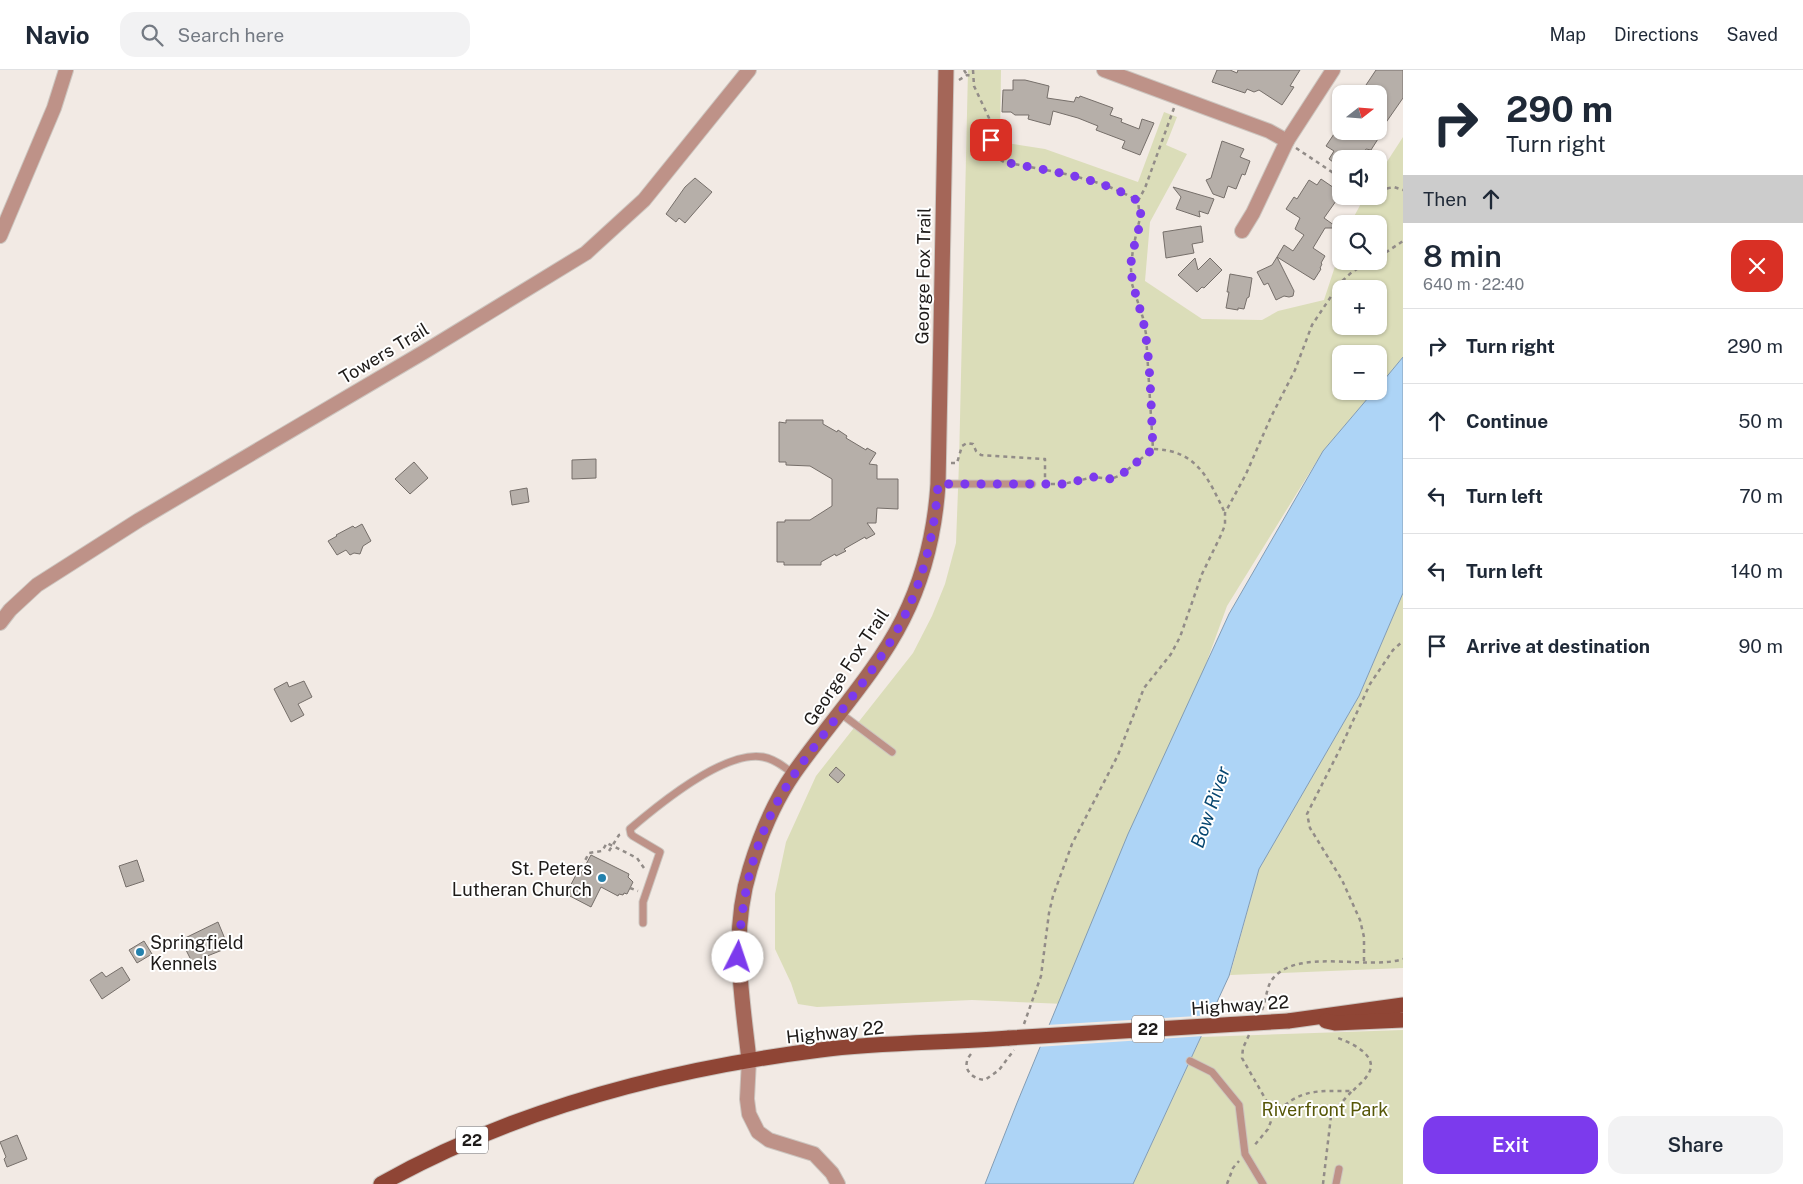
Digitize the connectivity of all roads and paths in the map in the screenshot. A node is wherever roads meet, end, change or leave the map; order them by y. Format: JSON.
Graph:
{"nodes":[{"id":1,"x":66,"y":70,"type":"edge"},
{"id":2,"x":749,"y":70,"type":"edge"},
{"id":3,"x":946,"y":70,"type":"edge"},
{"id":4,"x":964,"y":70,"type":"edge"},
{"id":5,"x":973,"y":70,"type":"edge"},
{"id":6,"x":1104,"y":70,"type":"edge"},
{"id":7,"x":1333,"y":70,"type":"edge"},
{"id":8,"x":973,"y":76,"type":"junction"},
{"id":9,"x":1174,"y":107,"type":"dead end"},
{"id":10,"x":1287,"y":142,"type":"junction"},
{"id":11,"x":1332,"y":172,"type":"edge"},
{"id":12,"x":1387,"y":188,"type":"edge"},
{"id":13,"x":1403,"y":190,"type":"edge"},
{"id":14,"x":1138,"y":201,"type":"junction"},
{"id":15,"x":1242,"y":231,"type":"dead end"},
{"id":16,"x":0,"y":236,"type":"edge"},
{"id":17,"x":1403,"y":241,"type":"edge"},
{"id":18,"x":1387,"y":252,"type":"edge"},
{"id":19,"x":1355,"y":270,"type":"edge"},
{"id":20,"x":1153,"y":449,"type":"junction"},
{"id":21,"x":938,"y":464,"type":"junction"},
{"id":22,"x":938,"y":484,"type":"junction"},
{"id":23,"x":1032,"y":484,"type":"joint"},
{"id":24,"x":1044,"y":484,"type":"junction"},
{"id":25,"x":1225,"y":513,"type":"junction"},
{"id":26,"x":0,"y":622,"type":"edge"},
{"id":27,"x":1403,"y":641,"type":"edge"},
{"id":28,"x":840,"y":713,"type":"junction"},
{"id":29,"x":892,"y":752,"type":"dead end"},
{"id":30,"x":794,"y":774,"type":"junction"},
{"id":31,"x":630,"y":834,"type":"junction"},
{"id":32,"x":612,"y":845,"type":"junction"},
{"id":33,"x":609,"y":850,"type":"dead end"},
{"id":34,"x":645,"y":870,"type":"dead end"},
{"id":35,"x":578,"y":874,"type":"dead end"},
{"id":36,"x":630,"y":888,"type":"dead end"},
{"id":37,"x":641,"y":890,"type":"dead end"},
{"id":38,"x":643,"y":924,"type":"dead end"},
{"id":39,"x":1403,"y":959,"type":"edge"},
{"id":40,"x":1364,"y":962,"type":"junction"},
{"id":41,"x":1403,"y":1005,"type":"edge"},
{"id":42,"x":1031,"y":1008,"type":"dead end"},
{"id":43,"x":1260,"y":1012,"type":"dead end"},
{"id":44,"x":1315,"y":1018,"type":"junction"},
{"id":45,"x":1403,"y":1020,"type":"edge"},
{"id":46,"x":1252,"y":1030,"type":"dead end"},
{"id":47,"x":1331,"y":1036,"type":"dead end"},
{"id":48,"x":976,"y":1052,"type":"dead end"},
{"id":49,"x":749,"y":1060,"type":"junction"},
{"id":50,"x":1190,"y":1061,"type":"dead end"},
{"id":51,"x":999,"y":1070,"type":"dead end"},
{"id":52,"x":1352,"y":1090,"type":"junction"},
{"id":53,"x":1273,"y":1116,"type":"junction"},
{"id":54,"x":1245,"y":1154,"type":"junction"},
{"id":55,"x":1339,"y":1169,"type":"dead end"},
{"id":56,"x":381,"y":1184,"type":"edge"},
{"id":57,"x":838,"y":1184,"type":"edge"},
{"id":58,"x":1227,"y":1184,"type":"edge"},
{"id":59,"x":1263,"y":1184,"type":"edge"},
{"id":60,"x":1323,"y":1184,"type":"edge"},
{"id":61,"x":1336,"y":1184,"type":"edge"}],
"edges":[{"from":1,"to":16,"type":"street"},
{"from":2,"to":26,"type":"street","name":"Towers Trail"},
{"from":3,"to":21,"type":"street","name":"George Fox Trail"},
{"from":4,"to":8,"type":"path"},
{"from":5,"to":8,"type":"path"},
{"from":6,"to":10,"type":"street"},
{"from":7,"to":10,"type":"street"},
{"from":8,"to":14,"type":"path"},
{"from":9,"to":14,"type":"path"},
{"from":10,"to":11,"type":"path"},
{"from":10,"to":15,"type":"street"},
{"from":12,"to":13,"type":"path"},
{"from":14,"to":20,"type":"path"},
{"from":17,"to":18,"type":"path"},
{"from":19,"to":25,"type":"path"},
{"from":20,"to":24,"type":"path"},
{"from":20,"to":25,"type":"path"},
{"from":21,"to":22,"type":"street","name":"George Fox Trail"},
{"from":21,"to":24,"type":"path"},
{"from":22,"to":23,"type":"lane"},
{"from":22,"to":28,"type":"street","name":"George Fox Trail"},
{"from":23,"to":24,"type":"path"},
{"from":25,"to":42,"type":"path"},
{"from":27,"to":40,"type":"path"},
{"from":28,"to":29,"type":"lane"},
{"from":28,"to":30,"type":"street","name":"George Fox Trail"},
{"from":30,"to":31,"type":"lane"},
{"from":30,"to":49,"type":"street","name":"George Fox Trail"},
{"from":31,"to":32,"type":"path"},
{"from":31,"to":38,"type":"lane"},
{"from":32,"to":33,"type":"path"},
{"from":32,"to":34,"type":"path"},
{"from":32,"to":35,"type":"path"},
{"from":36,"to":37,"type":"path"},
{"from":39,"to":40,"type":"path"},
{"from":40,"to":43,"type":"path"},
{"from":41,"to":44,"type":"main road","name":"Highway 22","number":"22"},
{"from":44,"to":45,"type":"main road","name":"Highway 22","number":"22"},
{"from":44,"to":49,"type":"main road","name":"Highway 22","number":"22","bridge":true},
{"from":46,"to":53,"type":"path"},
{"from":47,"to":52,"type":"path"},
{"from":48,"to":51,"type":"path"},
{"from":49,"to":56,"type":"main road","name":"Highway 22","number":"22"},
{"from":49,"to":57,"type":"street"},
{"from":50,"to":54,"type":"lane"},
{"from":52,"to":53,"type":"path"},
{"from":52,"to":60,"type":"path"},
{"from":53,"to":54,"type":"path"},
{"from":54,"to":58,"type":"path"},
{"from":54,"to":59,"type":"lane"},
{"from":55,"to":61,"type":"lane"}]}
